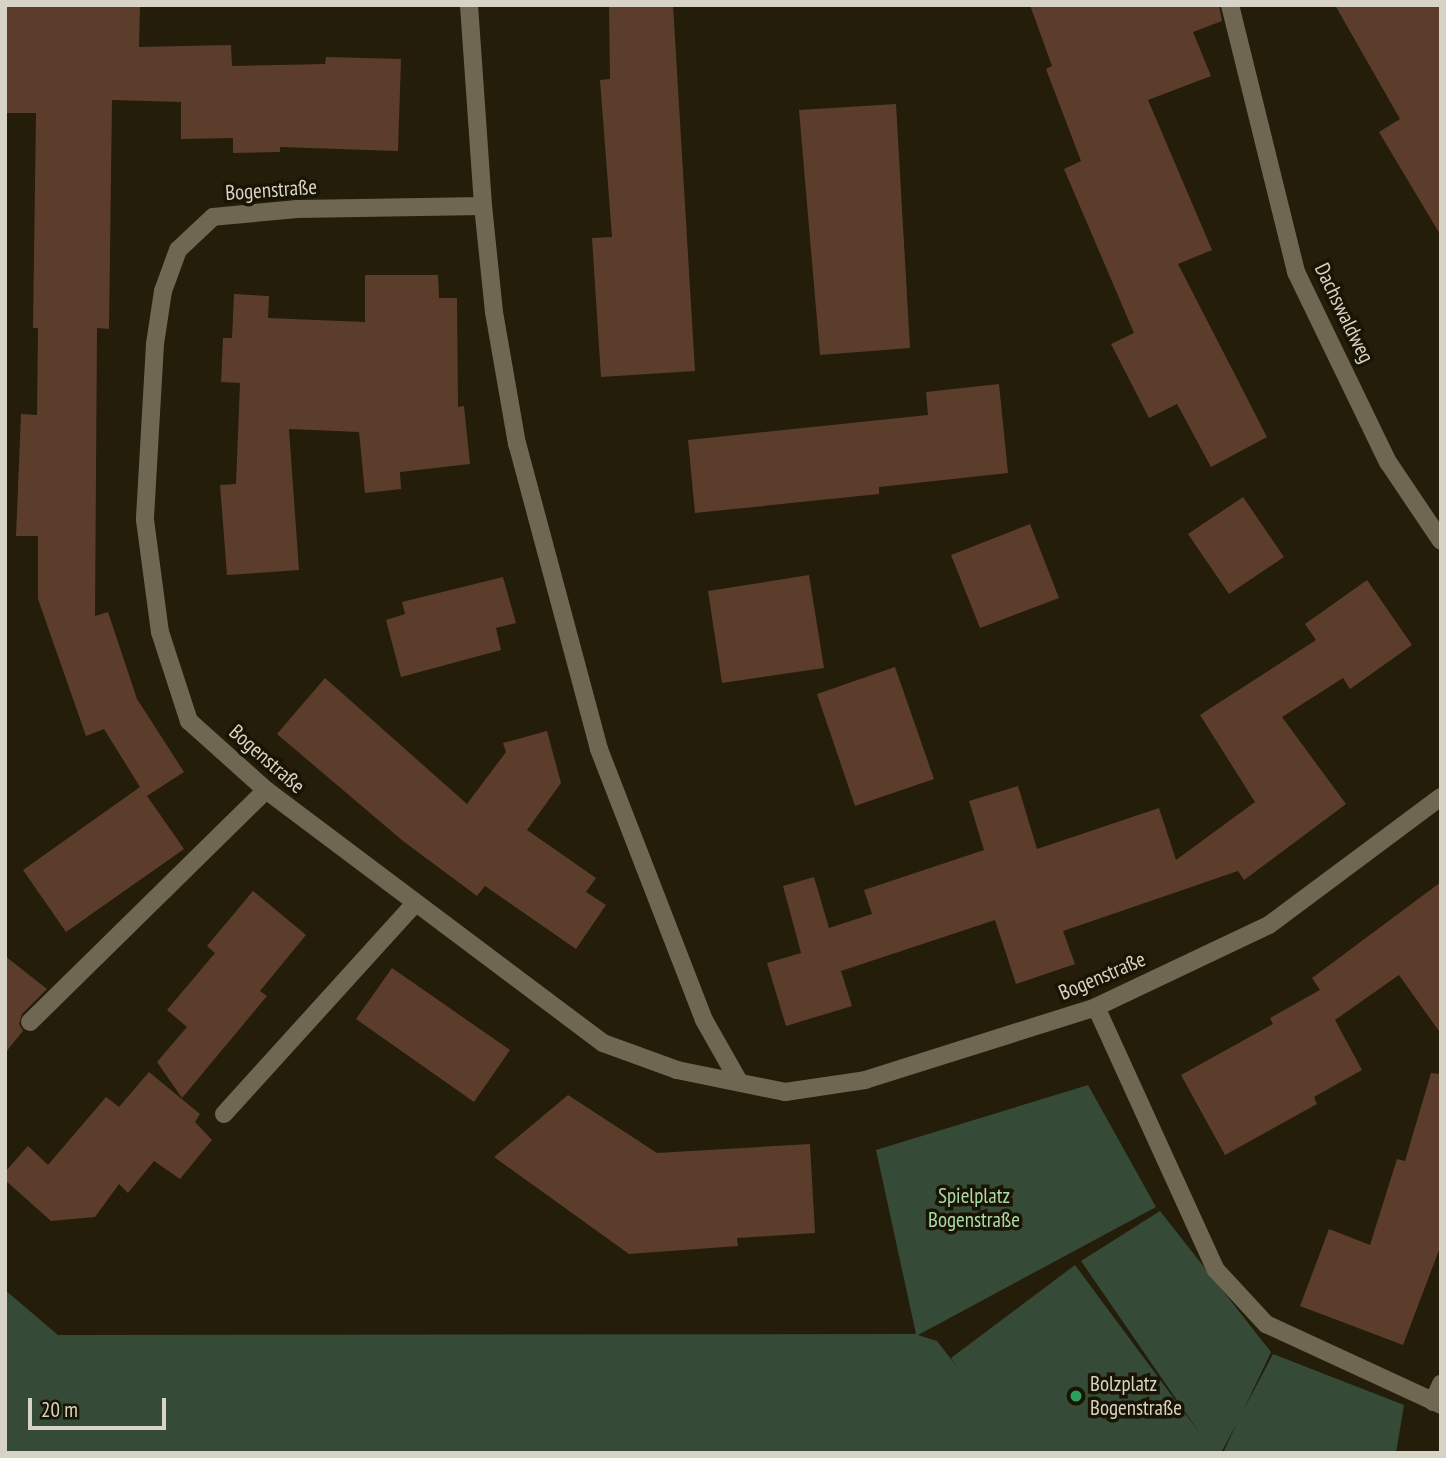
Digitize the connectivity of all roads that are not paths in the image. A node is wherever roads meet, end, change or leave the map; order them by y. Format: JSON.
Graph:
{"nodes":[{"id":1,"x":469,"y":5,"type":"edge"},
{"id":2,"x":1230,"y":5,"type":"edge"},
{"id":3,"x":483,"y":206,"type":"junction"},
{"id":4,"x":1441,"y":541,"type":"edge"},
{"id":5,"x":266,"y":790,"type":"junction"},
{"id":6,"x":1441,"y":797,"type":"edge"},
{"id":7,"x":415,"y":903,"type":"junction"},
{"id":8,"x":1096,"y":1007,"type":"junction"},
{"id":9,"x":30,"y":1023,"type":"dead end"},
{"id":10,"x":738,"y":1080,"type":"junction"},
{"id":11,"x":224,"y":1114,"type":"dead end"},
{"id":12,"x":1441,"y":1384,"type":"edge"},
{"id":13,"x":1437,"y":1404,"type":"edge"}],
"edges":[{"from":1,"to":3,"type":"street"},
{"from":2,"to":4,"type":"street","name":"Dachswaldweg"},
{"from":3,"to":5,"type":"street","name":"Bogenstraße"},
{"from":3,"to":10,"type":"street"},
{"from":5,"to":7,"type":"street","name":"Bogenstraße"},
{"from":5,"to":9,"type":"street"},
{"from":6,"to":8,"type":"street","name":"Bogenstraße"},
{"from":7,"to":10,"type":"street","name":"Bogenstraße"},
{"from":7,"to":11,"type":"street"},
{"from":8,"to":10,"type":"street","name":"Bogenstraße"},
{"from":8,"to":13,"type":"street"},
{"from":12,"to":13,"type":"street"}]}
